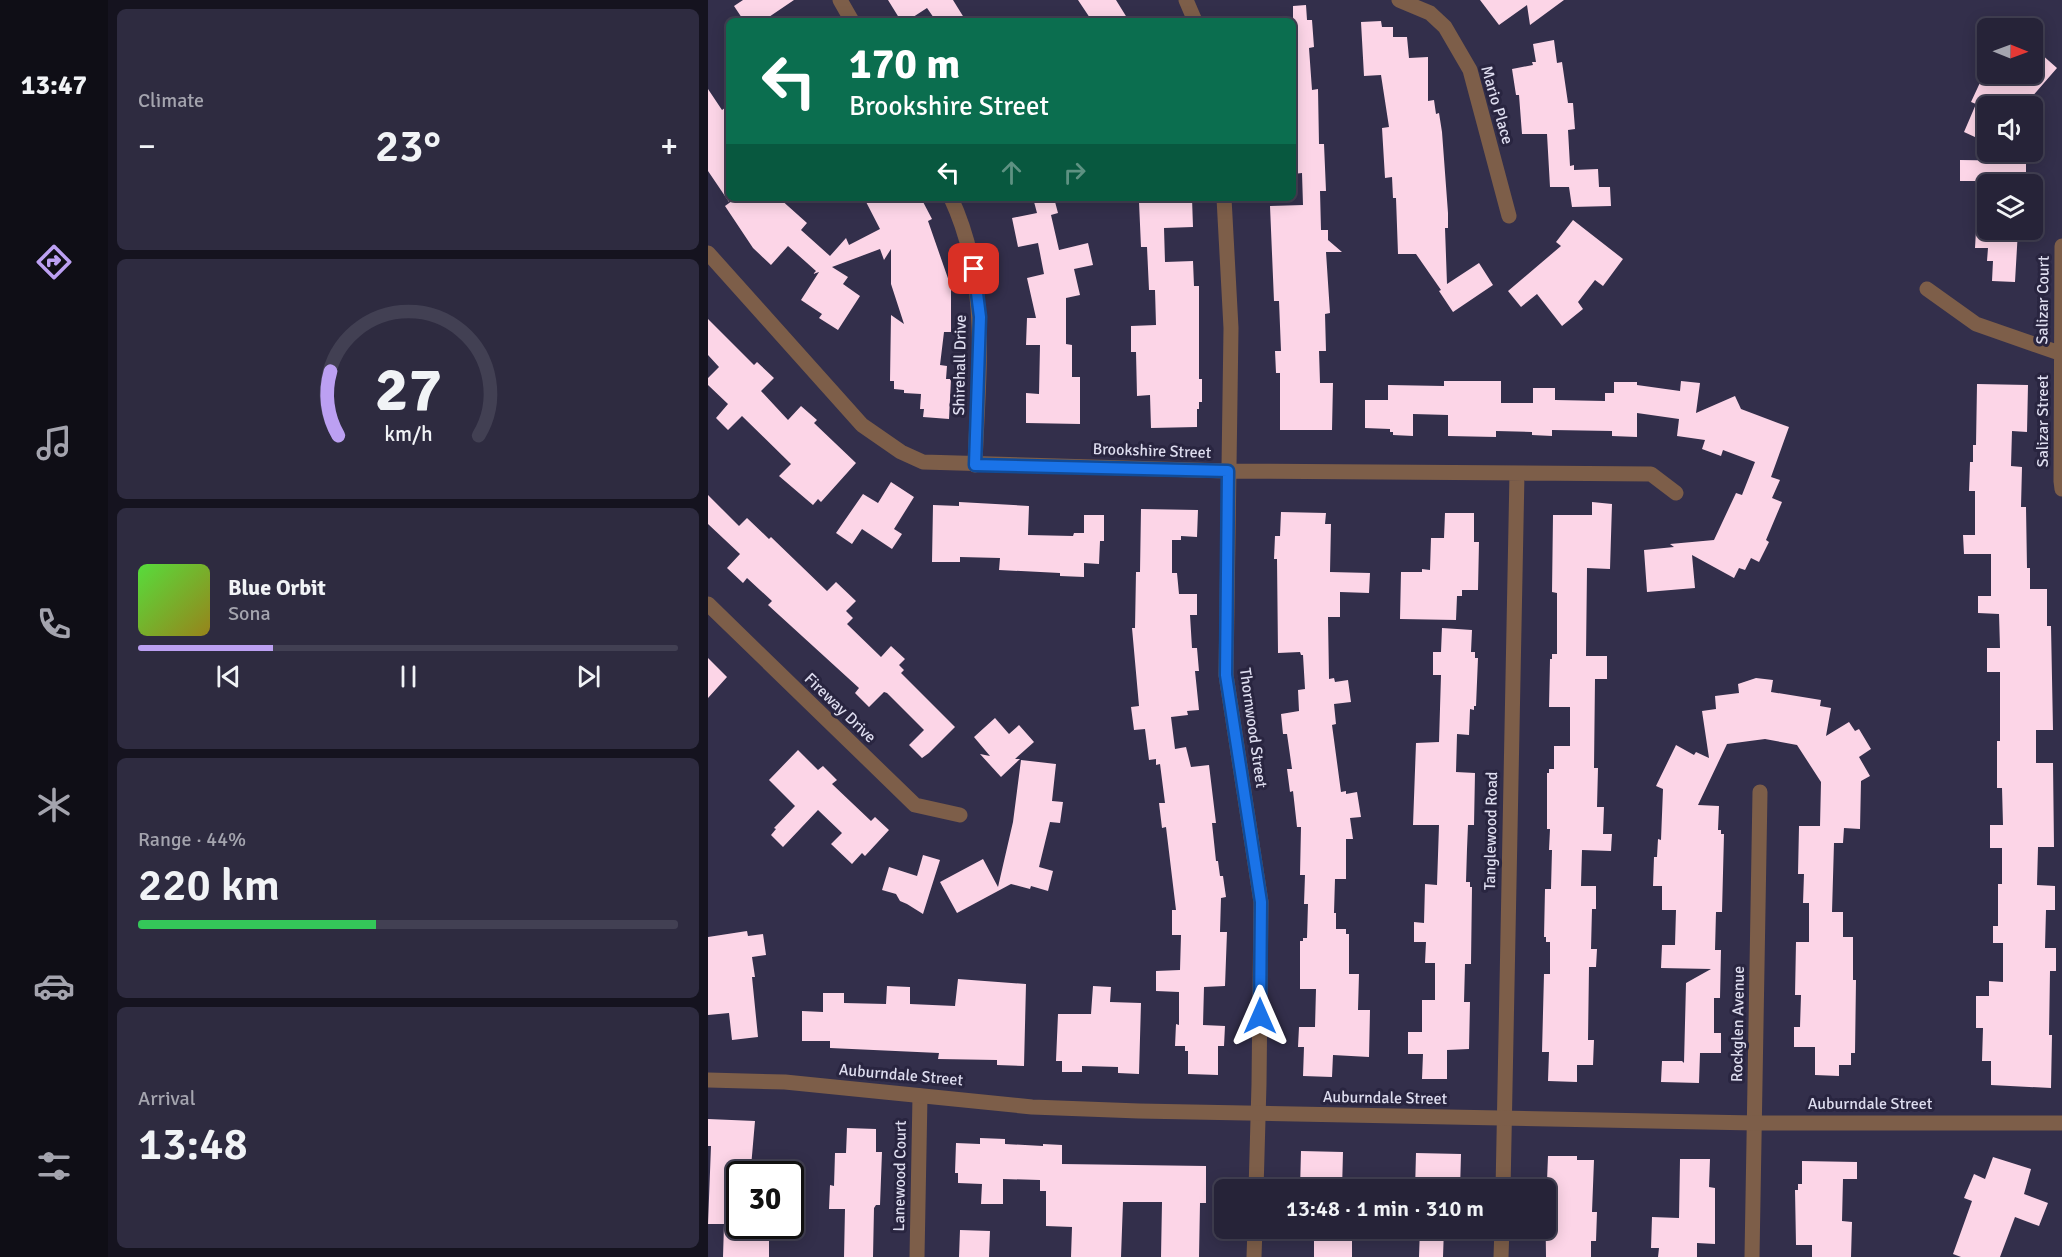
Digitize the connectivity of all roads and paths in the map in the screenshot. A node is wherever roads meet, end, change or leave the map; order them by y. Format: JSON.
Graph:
{"nodes":[{"id":1,"x":840,"y":0,"type":"edge"},
{"id":2,"x":1399,"y":0,"type":"edge"},
{"id":3,"x":1190,"y":1,"type":"edge"},
{"id":4,"x":850,"y":18,"type":"edge"},
{"id":5,"x":1194,"y":18,"type":"edge"},
{"id":6,"x":952,"y":201,"type":"edge"},
{"id":7,"x":1224,"y":201,"type":"edge"},
{"id":8,"x":1509,"y":216,"type":"dead end"},
{"id":9,"x":2062,"y":246,"type":"edge"},
{"id":10,"x":708,"y":254,"type":"edge"},
{"id":11,"x":1927,"y":289,"type":"dead end"},
{"id":12,"x":2061,"y":354,"type":"edge"},
{"id":13,"x":975,"y":465,"type":"junction"},
{"id":14,"x":1228,"y":471,"type":"junction"},
{"id":15,"x":1517,"y":473,"type":"junction"},
{"id":16,"x":2062,"y":489,"type":"edge"},
{"id":17,"x":1676,"y":493,"type":"dead end"},
{"id":18,"x":708,"y":604,"type":"edge"},
{"id":19,"x":1760,"y":792,"type":"dead end"},
{"id":20,"x":960,"y":815,"type":"dead end"},
{"id":21,"x":708,"y":1080,"type":"edge"},
{"id":22,"x":920,"y":1095,"type":"junction"},
{"id":23,"x":1258,"y":1113,"type":"junction"},
{"id":24,"x":1504,"y":1119,"type":"junction"},
{"id":25,"x":1755,"y":1123,"type":"junction"},
{"id":26,"x":2062,"y":1123,"type":"edge"},
{"id":27,"x":1256,"y":1179,"type":"edge"},
{"id":28,"x":1503,"y":1179,"type":"edge"},
{"id":29,"x":1255,"y":1239,"type":"edge"},
{"id":30,"x":1502,"y":1239,"type":"edge"},
{"id":31,"x":917,"y":1257,"type":"edge"},
{"id":32,"x":1254,"y":1257,"type":"edge"},
{"id":33,"x":1501,"y":1257,"type":"edge"},
{"id":34,"x":1752,"y":1257,"type":"edge"}],
"edges":[{"from":1,"to":4,"type":"street"},
{"from":2,"to":8,"type":"street","name":"Mario Place"},
{"from":3,"to":5,"type":"street"},
{"from":6,"to":13,"type":"street","name":"Shirehall Drive"},
{"from":7,"to":14,"type":"street","name":"Thornwood Street"},
{"from":9,"to":12,"type":"street","name":"Salizar Court"},
{"from":10,"to":13,"type":"street","name":"Brookshire Street"},
{"from":11,"to":12,"type":"street"},
{"from":12,"to":16,"type":"street","name":"Salizar Street"},
{"from":13,"to":14,"type":"street","name":"Brookshire Street"},
{"from":14,"to":15,"type":"street","name":"Brookshire Street"},
{"from":14,"to":23,"type":"street","name":"Thornwood Street"},
{"from":15,"to":17,"type":"street","name":"Brookshire Street"},
{"from":15,"to":24,"type":"street","name":"Tanglewood Road"},
{"from":18,"to":20,"type":"street","name":"Fireway Drive"},
{"from":19,"to":25,"type":"street","name":"Rockglen Avenue"},
{"from":21,"to":22,"type":"street","name":"Auburndale Street"},
{"from":22,"to":23,"type":"street","name":"Auburndale Street"},
{"from":22,"to":31,"type":"street","name":"Lanewood Court"},
{"from":23,"to":24,"type":"street","name":"Auburndale Street"},
{"from":23,"to":27,"type":"street","name":"Thornwood Street"},
{"from":24,"to":25,"type":"street","name":"Auburndale Street"},
{"from":24,"to":28,"type":"street","name":"Tanglewood Road"},
{"from":25,"to":26,"type":"street","name":"Auburndale Street"},
{"from":25,"to":34,"type":"street","name":"Rockglen Avenue"},
{"from":29,"to":32,"type":"street"},
{"from":30,"to":33,"type":"street"}]}
